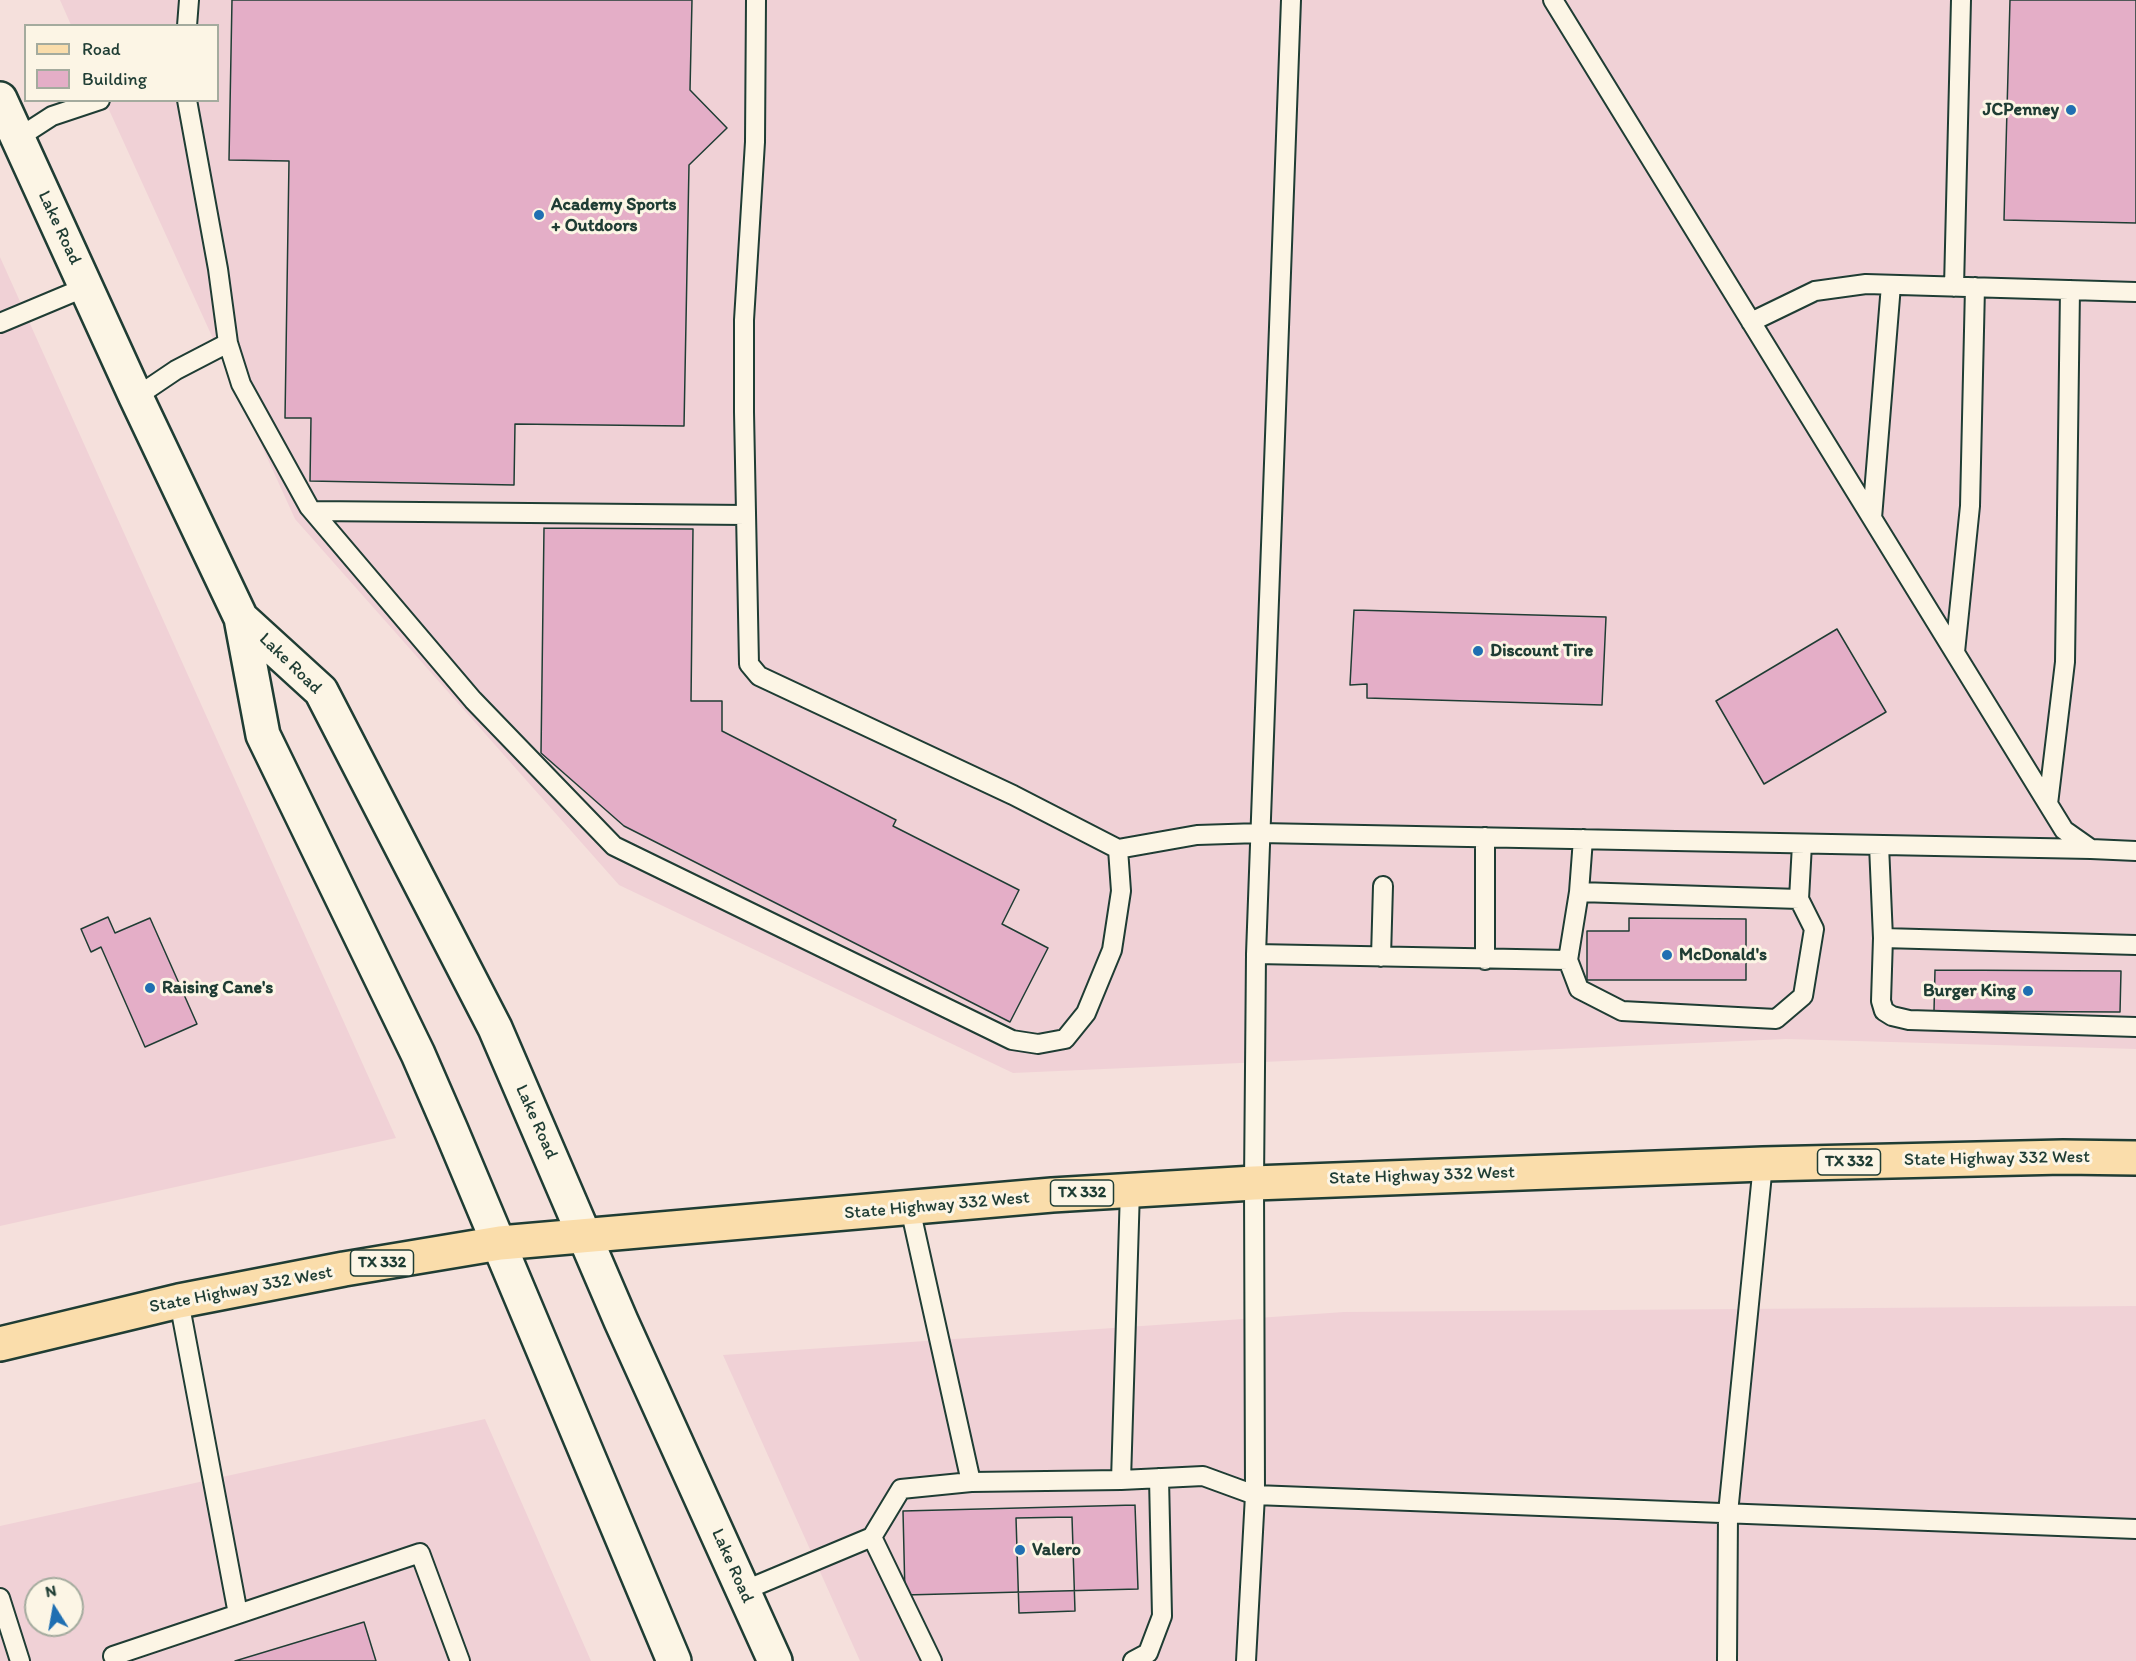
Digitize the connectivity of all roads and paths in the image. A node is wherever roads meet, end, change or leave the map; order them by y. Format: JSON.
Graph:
{"nodes":[{"id":1,"x":189,"y":0,"type":"edge"},
{"id":2,"x":756,"y":0,"type":"edge"},
{"id":3,"x":1291,"y":0,"type":"edge"},
{"id":4,"x":1552,"y":0,"type":"edge"},
{"id":5,"x":1961,"y":0,"type":"edge"},
{"id":6,"x":187,"y":24,"type":"edge"},
{"id":7,"x":0,"y":99,"type":"edge"},
{"id":8,"x":94,"y":102,"type":"edge"},
{"id":9,"x":187,"y":102,"type":"edge"},
{"id":10,"x":18,"y":138,"type":"junction"},
{"id":11,"x":1891,"y":285,"type":"junction"},
{"id":12,"x":86,"y":286,"type":"junction"},
{"id":13,"x":1954,"y":287,"type":"junction"},
{"id":14,"x":1975,"y":287,"type":"junction"},
{"id":15,"x":2070,"y":290,"type":"junction"},
{"id":16,"x":2136,"y":292,"type":"edge"},
{"id":17,"x":1751,"y":322,"type":"junction"},
{"id":18,"x":0,"y":324,"type":"edge"},
{"id":19,"x":228,"y":343,"type":"junction"},
{"id":20,"x":136,"y":397,"type":"junction"},
{"id":21,"x":313,"y":511,"type":"junction"},
{"id":22,"x":746,"y":515,"type":"junction"},
{"id":23,"x":1872,"y":518,"type":"junction"},
{"id":24,"x":241,"y":618,"type":"junction"},
{"id":25,"x":1955,"y":652,"type":"junction"},
{"id":26,"x":2048,"y":804,"type":"junction"},
{"id":27,"x":1260,"y":832,"type":"junction"},
{"id":28,"x":1485,"y":837,"type":"junction"},
{"id":29,"x":1583,"y":839,"type":"junction"},
{"id":30,"x":1802,"y":844,"type":"junction"},
{"id":31,"x":1880,"y":845,"type":"junction"},
{"id":32,"x":1118,"y":849,"type":"junction"},
{"id":33,"x":2091,"y":849,"type":"junction"},
{"id":34,"x":2136,"y":851,"type":"edge"},
{"id":35,"x":1383,"y":886,"type":"dead end"},
{"id":36,"x":1579,"y":892,"type":"junction"},
{"id":37,"x":1799,"y":899,"type":"junction"},
{"id":38,"x":1882,"y":938,"type":"junction"},
{"id":39,"x":2136,"y":945,"type":"edge"},
{"id":40,"x":1256,"y":954,"type":"junction"},
{"id":41,"x":1381,"y":957,"type":"junction"},
{"id":42,"x":1485,"y":960,"type":"junction"},
{"id":43,"x":1568,"y":960,"type":"junction"},
{"id":44,"x":2136,"y":1027,"type":"edge"},
{"id":45,"x":2136,"y":1158,"type":"edge"},
{"id":46,"x":1763,"y":1164,"type":"junction"},
{"id":47,"x":1254,"y":1183,"type":"junction"},
{"id":48,"x":1130,"y":1190,"type":"junction"},
{"id":49,"x":910,"y":1208,"type":"junction"},
{"id":50,"x":586,"y":1237,"type":"junction"},
{"id":51,"x":500,"y":1243,"type":"junction"},
{"id":52,"x":179,"y":1301,"type":"junction"},
{"id":53,"x":0,"y":1344,"type":"edge"},
{"id":54,"x":1158,"y":1478,"type":"junction"},
{"id":55,"x":1121,"y":1480,"type":"junction"},
{"id":56,"x":971,"y":1482,"type":"junction"},
{"id":57,"x":1255,"y":1495,"type":"junction"},
{"id":58,"x":1728,"y":1513,"type":"junction"},
{"id":59,"x":2136,"y":1528,"type":"edge"},
{"id":60,"x":872,"y":1537,"type":"junction"},
{"id":61,"x":743,"y":1591,"type":"junction"},
{"id":62,"x":0,"y":1598,"type":"edge"},
{"id":63,"x":238,"y":1614,"type":"junction"},
{"id":64,"x":113,"y":1656,"type":"dead end"},
{"id":65,"x":20,"y":1661,"type":"edge"},
{"id":66,"x":460,"y":1661,"type":"edge"},
{"id":67,"x":674,"y":1661,"type":"edge"},
{"id":68,"x":775,"y":1661,"type":"edge"},
{"id":69,"x":932,"y":1661,"type":"edge"},
{"id":70,"x":1133,"y":1661,"type":"edge"},
{"id":71,"x":1246,"y":1661,"type":"edge"},
{"id":72,"x":1727,"y":1661,"type":"edge"}],
"edges":[{"from":1,"to":6,"type":"lane"},
{"from":2,"to":22,"type":"lane"},
{"from":3,"to":27,"type":"lane"},
{"from":4,"to":17,"type":"lane"},
{"from":5,"to":13,"type":"lane"},
{"from":7,"to":10,"type":"street","name":"Lake Road"},
{"from":8,"to":10,"type":"lane"},
{"from":9,"to":19,"type":"lane"},
{"from":10,"to":12,"type":"street","name":"Lake Road"},
{"from":11,"to":13,"type":"lane"},
{"from":11,"to":17,"type":"lane"},
{"from":11,"to":23,"type":"lane"},
{"from":12,"to":18,"type":"lane"},
{"from":12,"to":20,"type":"street","name":"Lake Road"},
{"from":13,"to":14,"type":"lane"},
{"from":14,"to":15,"type":"lane"},
{"from":14,"to":25,"type":"lane"},
{"from":15,"to":16,"type":"lane"},
{"from":15,"to":26,"type":"lane"},
{"from":17,"to":23,"type":"lane"},
{"from":19,"to":20,"type":"lane"},
{"from":19,"to":21,"type":"lane"},
{"from":20,"to":24,"type":"street","name":"Lake Road"},
{"from":21,"to":22,"type":"lane"},
{"from":21,"to":32,"type":"lane"},
{"from":22,"to":32,"type":"lane"},
{"from":23,"to":25,"type":"lane"},
{"from":24,"to":50,"type":"street","name":"Lake Road"},
{"from":24,"to":51,"type":"street","name":"Lake Road"},
{"from":25,"to":26,"type":"lane"},
{"from":26,"to":33,"type":"lane"},
{"from":27,"to":28,"type":"lane"},
{"from":27,"to":32,"type":"lane"},
{"from":27,"to":40,"type":"lane"},
{"from":28,"to":29,"type":"lane"},
{"from":28,"to":42,"type":"lane"},
{"from":29,"to":30,"type":"lane"},
{"from":29,"to":36,"type":"lane"},
{"from":30,"to":31,"type":"lane"},
{"from":30,"to":37,"type":"lane"},
{"from":31,"to":33,"type":"lane"},
{"from":31,"to":38,"type":"lane"},
{"from":33,"to":34,"type":"lane"},
{"from":35,"to":41,"type":"lane"},
{"from":36,"to":37,"type":"lane"},
{"from":36,"to":43,"type":"lane"},
{"from":37,"to":43,"type":"lane"},
{"from":38,"to":39,"type":"lane"},
{"from":38,"to":44,"type":"lane"},
{"from":40,"to":41,"type":"lane"},
{"from":40,"to":47,"type":"lane"},
{"from":41,"to":42,"type":"lane"},
{"from":42,"to":43,"type":"lane"},
{"from":45,"to":46,"type":"main road","name":"State Highway 332 West","number":"TX 332"},
{"from":46,"to":47,"type":"main road","name":"State Highway 332 West","number":"TX 332"},
{"from":46,"to":58,"type":"lane"},
{"from":47,"to":48,"type":"main road","name":"State Highway 332 West","number":"TX 332"},
{"from":47,"to":57,"type":"lane"},
{"from":48,"to":49,"type":"main road","name":"State Highway 332 West","number":"TX 332"},
{"from":48,"to":55,"type":"lane"},
{"from":49,"to":50,"type":"main road","name":"State Highway 332 West","number":"TX 332"},
{"from":49,"to":56,"type":"lane"},
{"from":50,"to":51,"type":"main road","name":"State Highway 332 West","number":"TX 332"},
{"from":50,"to":61,"type":"street","name":"Lake Road"},
{"from":51,"to":52,"type":"main road","name":"State Highway 332 West","number":"TX 332"},
{"from":51,"to":67,"type":"street","name":"Lake Road"},
{"from":52,"to":53,"type":"main road","name":"State Highway 332 West","number":"TX 332"},
{"from":52,"to":63,"type":"lane"},
{"from":54,"to":55,"type":"lane"},
{"from":54,"to":57,"type":"lane"},
{"from":54,"to":70,"type":"lane"},
{"from":55,"to":56,"type":"lane"},
{"from":56,"to":60,"type":"lane"},
{"from":57,"to":58,"type":"lane"},
{"from":57,"to":71,"type":"lane"},
{"from":58,"to":59,"type":"lane"},
{"from":58,"to":72,"type":"lane"},
{"from":60,"to":61,"type":"lane"},
{"from":60,"to":69,"type":"lane"},
{"from":61,"to":68,"type":"street","name":"Lake Road"},
{"from":62,"to":65,"type":"lane"},
{"from":63,"to":64,"type":"lane"},
{"from":63,"to":66,"type":"lane"}]}
